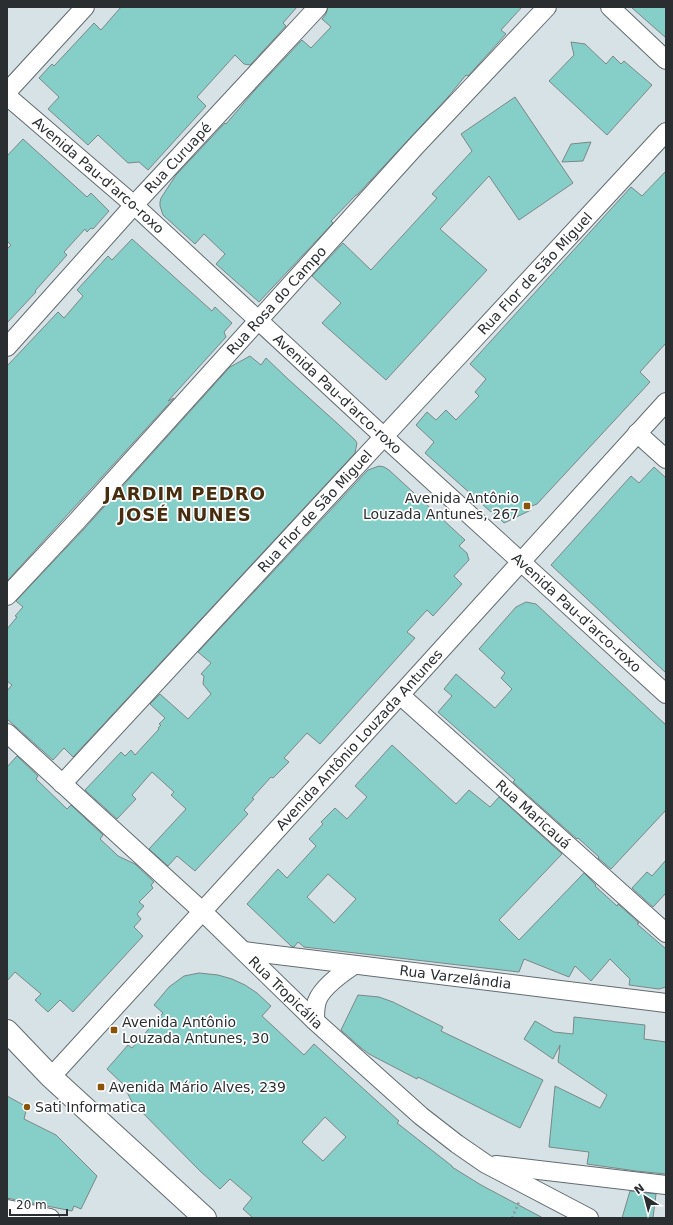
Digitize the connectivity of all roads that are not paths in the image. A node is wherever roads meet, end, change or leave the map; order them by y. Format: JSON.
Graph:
{"nodes":[{"id":1,"x":85,"y":7,"type":"edge"},
{"id":2,"x":318,"y":7,"type":"edge"},
{"id":3,"x":547,"y":7,"type":"edge"},
{"id":4,"x":610,"y":7,"type":"edge"},
{"id":5,"x":666,"y":60,"type":"edge"},
{"id":6,"x":7,"y":92,"type":"edge"},
{"id":7,"x":7,"y":96,"type":"edge"},
{"id":8,"x":666,"y":132,"type":"edge"},
{"id":9,"x":134,"y":205,"type":"junction"},
{"id":10,"x":258,"y":321,"type":"junction"},
{"id":11,"x":7,"y":347,"type":"edge"},
{"id":12,"x":666,"y":402,"type":"edge"},
{"id":13,"x":637,"y":433,"type":"junction"},
{"id":14,"x":383,"y":436,"type":"junction"},
{"id":15,"x":666,"y":459,"type":"edge"},
{"id":16,"x":521,"y":562,"type":"junction"},
{"id":17,"x":7,"y":596,"type":"edge"},
{"id":18,"x":666,"y":694,"type":"edge"},
{"id":19,"x":400,"y":695,"type":"junction"},
{"id":20,"x":7,"y":733,"type":"edge"},
{"id":21,"x":62,"y":784,"type":"junction"},
{"id":22,"x":202,"y":911,"type":"junction"},
{"id":23,"x":666,"y":934,"type":"edge"},
{"id":24,"x":244,"y":951,"type":"junction"},
{"id":25,"x":354,"y":965,"type":"junction"},
{"id":26,"x":666,"y":1003,"type":"edge"},
{"id":27,"x":315,"y":1021,"type":"junction"},
{"id":28,"x":7,"y":1031,"type":"edge"},
{"id":29,"x":51,"y":1077,"type":"junction"},
{"id":30,"x":486,"y":1164,"type":"junction"},
{"id":31,"x":666,"y":1185,"type":"edge"},
{"id":32,"x":7,"y":1209,"type":"edge"},
{"id":33,"x":50,"y":1218,"type":"edge"},
{"id":34,"x":206,"y":1218,"type":"edge"},
{"id":35,"x":589,"y":1218,"type":"edge"}],
"edges":[{"from":1,"to":6,"type":"street"},
{"from":2,"to":9,"type":"street","name":"Rua Curuapé"},
{"from":3,"to":10,"type":"street","name":"Rua Rosa do Campo"},
{"from":4,"to":5,"type":"street"},
{"from":7,"to":9,"type":"street","name":"Avenida Pau-d'arco-roxo"},
{"from":8,"to":14,"type":"street","name":"Rua Flor de São Miguel"},
{"from":9,"to":10,"type":"street","name":"Avenida Pau-d'arco-roxo"},
{"from":9,"to":11,"type":"street","name":"Rua Curuapé"},
{"from":10,"to":14,"type":"street","name":"Avenida Pau-d'arco-roxo"},
{"from":10,"to":17,"type":"street","name":"Rua Rosa do Campo"},
{"from":12,"to":13,"type":"street","name":"Avenida Antônio Louzada Antunes"},
{"from":13,"to":15,"type":"street"},
{"from":13,"to":16,"type":"street","name":"Avenida Antônio Louzada Antunes"},
{"from":14,"to":16,"type":"street","name":"Avenida Pau-d'arco-roxo"},
{"from":14,"to":21,"type":"street","name":"Rua Flor de São Miguel"},
{"from":16,"to":18,"type":"street","name":"Avenida Pau-d'arco-roxo"},
{"from":16,"to":19,"type":"street","name":"Avenida Antônio Louzada Antunes"},
{"from":19,"to":22,"type":"street","name":"Avenida Antônio Louzada Antunes"},
{"from":19,"to":23,"type":"street","name":"Rua Maricauá"},
{"from":20,"to":21,"type":"street","name":"Rua Tropicália"},
{"from":21,"to":22,"type":"street","name":"Rua Tropicália"},
{"from":22,"to":24,"type":"street","name":"Rua Tropicália"},
{"from":22,"to":29,"type":"street","name":"Avenida Antônio Louzada Antunes"},
{"from":24,"to":25,"type":"street","name":"Rua Varzelândia"},
{"from":24,"to":27,"type":"street","name":"Rua Tropicália"},
{"from":25,"to":26,"type":"street","name":"Rua Varzelândia"},
{"from":25,"to":27,"type":"street"},
{"from":27,"to":30,"type":"street","name":"Rua Tropicália"},
{"from":28,"to":29,"type":"street"},
{"from":29,"to":34,"type":"street"},
{"from":30,"to":31,"type":"street"},
{"from":30,"to":35,"type":"street","name":"Rua Tropicália"},
{"from":32,"to":33,"type":"street"}]}
